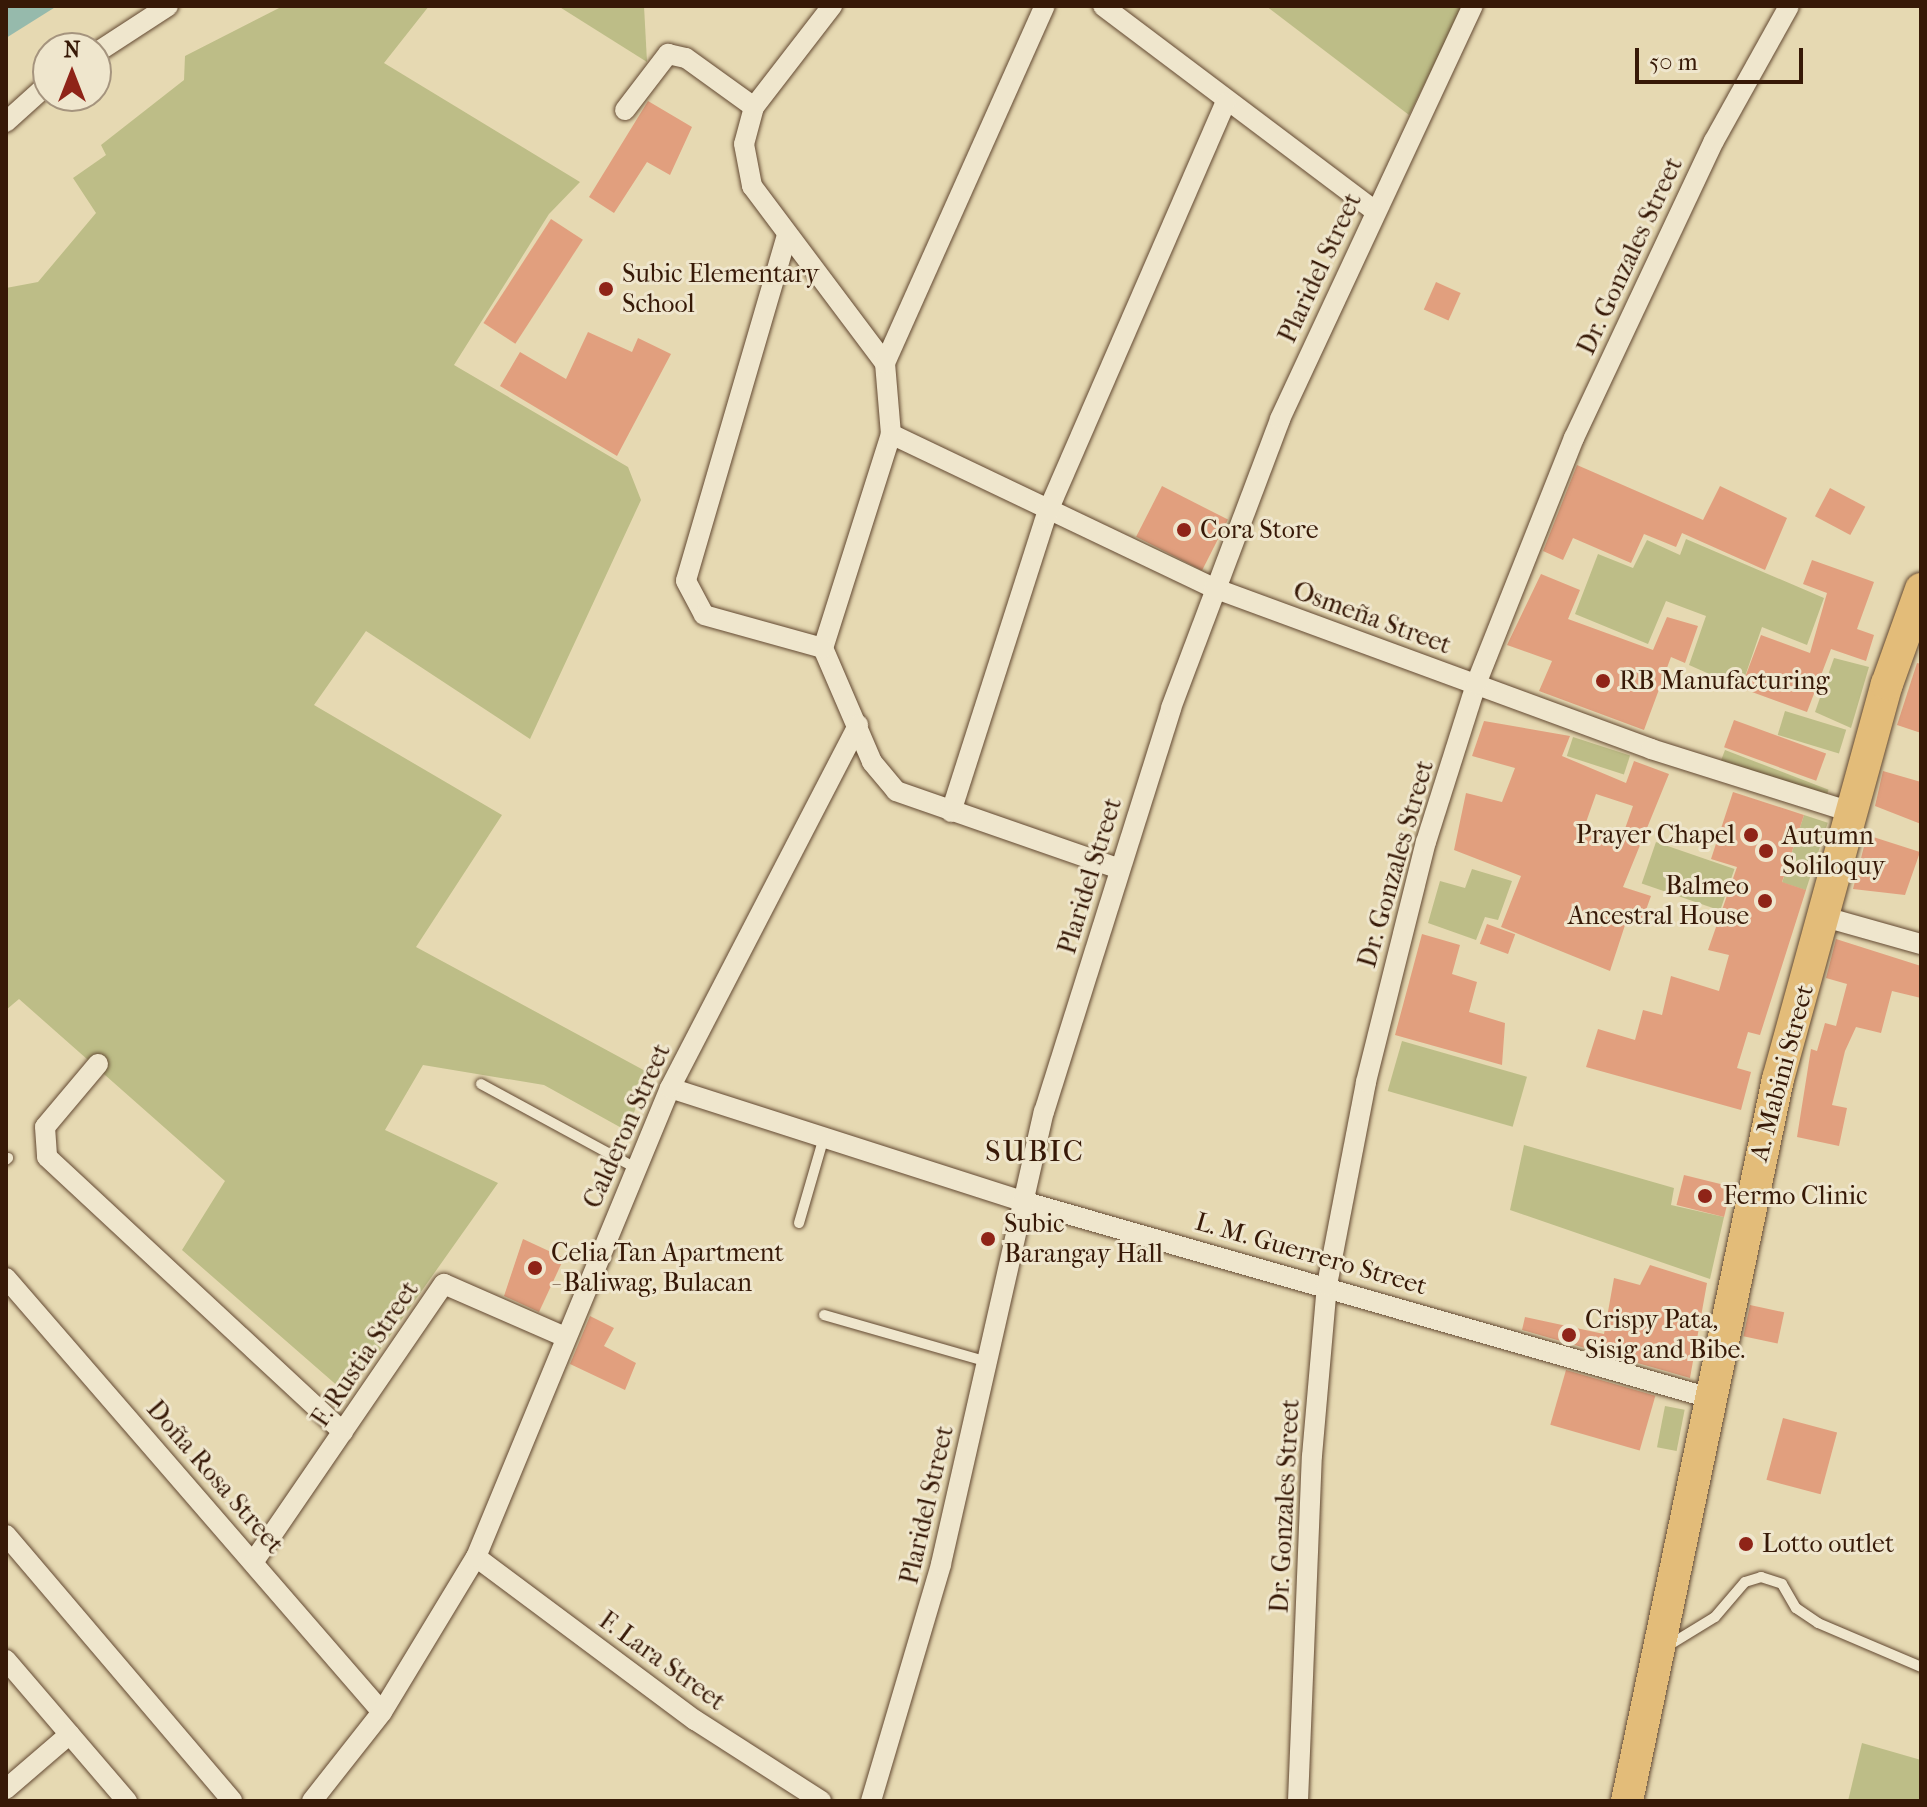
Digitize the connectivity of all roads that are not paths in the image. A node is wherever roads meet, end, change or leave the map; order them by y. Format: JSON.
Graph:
{"nodes":[{"id":1,"x":168,"y":6,"type":"edge"},
{"id":2,"x":832,"y":6,"type":"edge"},
{"id":3,"x":1045,"y":6,"type":"edge"},
{"id":4,"x":1103,"y":6,"type":"edge"},
{"id":5,"x":1473,"y":6,"type":"edge"},
{"id":6,"x":1789,"y":6,"type":"edge"},
{"id":7,"x":112,"y":43,"type":"edge"},
{"id":8,"x":32,"y":98,"type":"edge"},
{"id":9,"x":1225,"y":103,"type":"junction"},
{"id":10,"x":754,"y":107,"type":"junction"},
{"id":11,"x":625,"y":110,"type":"dead end"},
{"id":12,"x":6,"y":122,"type":"edge"},
{"id":13,"x":1375,"y":211,"type":"junction"},
{"id":14,"x":787,"y":235,"type":"junction"},
{"id":15,"x":885,"y":363,"type":"junction"},
{"id":16,"x":891,"y":434,"type":"junction"},
{"id":17,"x":1047,"y":513,"type":"junction"},
{"id":18,"x":1214,"y":588,"type":"junction"},
{"id":19,"x":1921,"y":589,"type":"edge"},
{"id":20,"x":823,"y":648,"type":"junction"},
{"id":21,"x":1476,"y":684,"type":"junction"},
{"id":22,"x":858,"y":725,"type":"junction"},
{"id":23,"x":951,"y":812,"type":"junction"},
{"id":24,"x":1851,"y":812,"type":"junction"},
{"id":25,"x":1120,"y":869,"type":"junction"},
{"id":26,"x":1825,"y":917,"type":"junction"},
{"id":27,"x":1921,"y":944,"type":"edge"},
{"id":28,"x":98,"y":1064,"type":"dead end"},
{"id":29,"x":481,"y":1084,"type":"dead end"},
{"id":30,"x":670,"y":1088,"type":"junction"},
{"id":31,"x":824,"y":1137,"type":"junction"},
{"id":32,"x":636,"y":1168,"type":"junction"},
{"id":33,"x":1022,"y":1201,"type":"junction"},
{"id":34,"x":799,"y":1223,"type":"dead end"},
{"id":35,"x":6,"y":1278,"type":"edge"},
{"id":36,"x":1327,"y":1285,"type":"junction"},
{"id":37,"x":824,"y":1315,"type":"dead end"},
{"id":38,"x":563,"y":1336,"type":"junction"},
{"id":39,"x":988,"y":1362,"type":"junction"},
{"id":40,"x":1710,"y":1398,"type":"junction"},
{"id":41,"x":343,"y":1432,"type":"junction"},
{"id":42,"x":6,"y":1535,"type":"edge"},
{"id":43,"x":476,"y":1557,"type":"junction"},
{"id":44,"x":254,"y":1561,"type":"junction"},
{"id":45,"x":1657,"y":1652,"type":"junction"},
{"id":46,"x":6,"y":1660,"type":"edge"},
{"id":47,"x":1921,"y":1667,"type":"edge"},
{"id":48,"x":382,"y":1712,"type":"junction"},
{"id":49,"x":70,"y":1734,"type":"junction"},
{"id":50,"x":6,"y":1789,"type":"edge"},
{"id":51,"x":127,"y":1801,"type":"edge"},
{"id":52,"x":232,"y":1801,"type":"edge"},
{"id":53,"x":312,"y":1801,"type":"edge"},
{"id":54,"x":821,"y":1801,"type":"edge"},
{"id":55,"x":871,"y":1801,"type":"edge"},
{"id":56,"x":1298,"y":1801,"type":"edge"},
{"id":57,"x":1627,"y":1801,"type":"edge"}],
"edges":[{"from":1,"to":7,"type":"street"},
{"from":2,"to":10,"type":"street"},
{"from":3,"to":15,"type":"street"},
{"from":4,"to":9,"type":"street"},
{"from":5,"to":13,"type":"street","name":"Plaridel Street"},
{"from":6,"to":21,"type":"street","name":"Dr. Gonzales Street"},
{"from":8,"to":12,"type":"street"},
{"from":9,"to":13,"type":"street"},
{"from":9,"to":17,"type":"street"},
{"from":10,"to":11,"type":"street"},
{"from":10,"to":14,"type":"street"},
{"from":13,"to":18,"type":"street","name":"Plaridel Street"},
{"from":14,"to":15,"type":"street"},
{"from":14,"to":20,"type":"street"},
{"from":15,"to":16,"type":"street"},
{"from":16,"to":17,"type":"street","name":"Osmeña Street"},
{"from":16,"to":20,"type":"street"},
{"from":17,"to":18,"type":"street","name":"Osmeña Street"},
{"from":17,"to":23,"type":"street"},
{"from":18,"to":21,"type":"street","name":"Osmeña Street"},
{"from":18,"to":25,"type":"street","name":"Plaridel Street"},
{"from":19,"to":24,"type":"main road","name":"A. Mabini Street"},
{"from":20,"to":22,"type":"street"},
{"from":21,"to":24,"type":"street","name":"Osmeña Street"},
{"from":21,"to":36,"type":"street","name":"Dr. Gonzales Street"},
{"from":22,"to":23,"type":"street"},
{"from":22,"to":30,"type":"street","name":"Calderon Street"},
{"from":23,"to":25,"type":"street"},
{"from":24,"to":26,"type":"main road","name":"A. Mabini Street"},
{"from":25,"to":33,"type":"street","name":"Plaridel Street"},
{"from":26,"to":27,"type":"street"},
{"from":26,"to":40,"type":"main road","name":"A. Mabini Street"},
{"from":28,"to":41,"type":"street"},
{"from":29,"to":32,"type":"lane"},
{"from":30,"to":31,"type":"street","name":"L. M. Guerrero Street"},
{"from":30,"to":32,"type":"street","name":"Calderon Street"},
{"from":31,"to":33,"type":"street","name":"L. M. Guerrero Street"},
{"from":31,"to":34,"type":"lane"},
{"from":32,"to":38,"type":"street","name":"Calderon Street"},
{"from":33,"to":36,"type":"street","name":"L. M. Guerrero Street"},
{"from":33,"to":39,"type":"street","name":"Plaridel Street"},
{"from":35,"to":44,"type":"street","name":"Doña Rosa Street"},
{"from":36,"to":40,"type":"street","name":"L. M. Guerrero Street"},
{"from":36,"to":56,"type":"street","name":"Dr. Gonzales Street"},
{"from":37,"to":39,"type":"lane"},
{"from":38,"to":41,"type":"street","name":"F. Rustia Street"},
{"from":38,"to":43,"type":"street","name":"Calderon Street"},
{"from":39,"to":55,"type":"street","name":"Plaridel Street"},
{"from":40,"to":45,"type":"main road","name":"A. Mabini Street"},
{"from":41,"to":44,"type":"street","name":"F. Rustia Street"},
{"from":42,"to":52,"type":"street"},
{"from":43,"to":48,"type":"street","name":"Calderon Street"},
{"from":43,"to":54,"type":"street","name":"F. Lara Street"},
{"from":44,"to":48,"type":"street","name":"Doña Rosa Street"},
{"from":45,"to":47,"type":"lane"},
{"from":45,"to":57,"type":"main road","name":"A. Mabini Street"},
{"from":46,"to":49,"type":"street"},
{"from":48,"to":53,"type":"street","name":"Calderon Street"},
{"from":49,"to":50,"type":"street"},
{"from":49,"to":51,"type":"street"}]}
